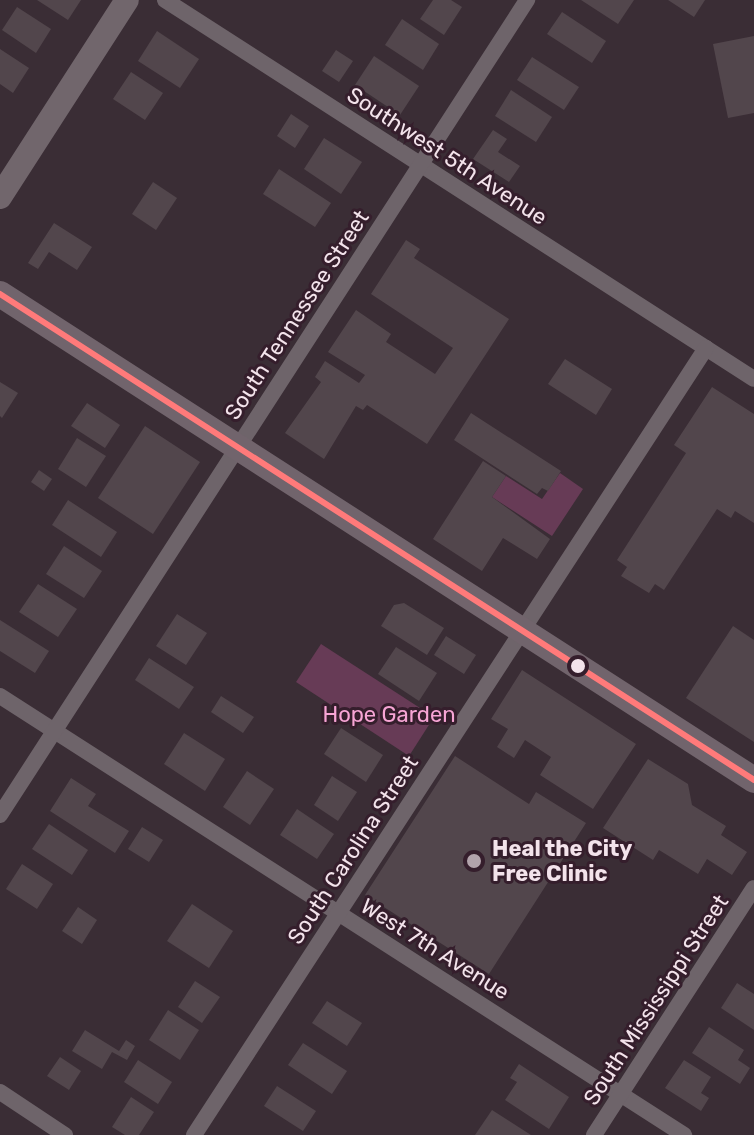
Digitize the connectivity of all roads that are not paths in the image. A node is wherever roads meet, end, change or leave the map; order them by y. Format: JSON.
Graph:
{"nodes":[{"id":1,"x":127,"y":0,"type":"edge"},
{"id":2,"x":165,"y":0,"type":"edge"},
{"id":3,"x":527,"y":0,"type":"edge"},
{"id":4,"x":420,"y":165,"type":"junction"},
{"id":5,"x":0,"y":197,"type":"edge"},
{"id":6,"x":0,"y":294,"type":"edge"},
{"id":7,"x":706,"y":348,"type":"junction"},
{"id":8,"x":754,"y":379,"type":"edge"},
{"id":9,"x":238,"y":447,"type":"junction"},
{"id":10,"x":523,"y":631,"type":"junction"},
{"id":11,"x":0,"y":696,"type":"edge"},
{"id":12,"x":55,"y":731,"type":"junction"},
{"id":13,"x":754,"y":780,"type":"edge"},
{"id":14,"x":0,"y":815,"type":"edge"},
{"id":15,"x":754,"y":888,"type":"edge"},
{"id":16,"x":338,"y":913,"type":"junction"},
{"id":17,"x":0,"y":1092,"type":"edge"},
{"id":18,"x":621,"y":1094,"type":"junction"},
{"id":19,"x":65,"y":1135,"type":"edge"},
{"id":20,"x":194,"y":1135,"type":"edge"},
{"id":21,"x":594,"y":1135,"type":"edge"},
{"id":22,"x":684,"y":1135,"type":"edge"}],
"edges":[{"from":1,"to":5,"type":"street"},
{"from":2,"to":4,"type":"street","name":"Southwest 5th Avenue"},
{"from":3,"to":4,"type":"street","name":"South Tennessee Street"},
{"from":4,"to":7,"type":"street","name":"Southwest 5th Avenue"},
{"from":4,"to":9,"type":"street","name":"South Tennessee Street"},
{"from":6,"to":9,"type":"main road"},
{"from":7,"to":8,"type":"street","name":"Southwest 5th Avenue"},
{"from":7,"to":10,"type":"street","name":"South Carolina Street"},
{"from":9,"to":10,"type":"main road"},
{"from":9,"to":12,"type":"street","name":"South Tennessee Street"},
{"from":10,"to":13,"type":"main road"},
{"from":10,"to":16,"type":"street","name":"South Carolina Street"},
{"from":11,"to":12,"type":"street","name":"West 7th Avenue"},
{"from":12,"to":14,"type":"street","name":"South Tennessee Street"},
{"from":12,"to":16,"type":"street","name":"West 7th Avenue"},
{"from":15,"to":18,"type":"street","name":"South Mississippi Street"},
{"from":16,"to":18,"type":"street","name":"West 7th Avenue"},
{"from":16,"to":20,"type":"street","name":"South Carolina Street"},
{"from":17,"to":19,"type":"street"},
{"from":18,"to":21,"type":"street","name":"South Mississippi Street"},
{"from":18,"to":22,"type":"street","name":"West 7th Avenue"}]}
